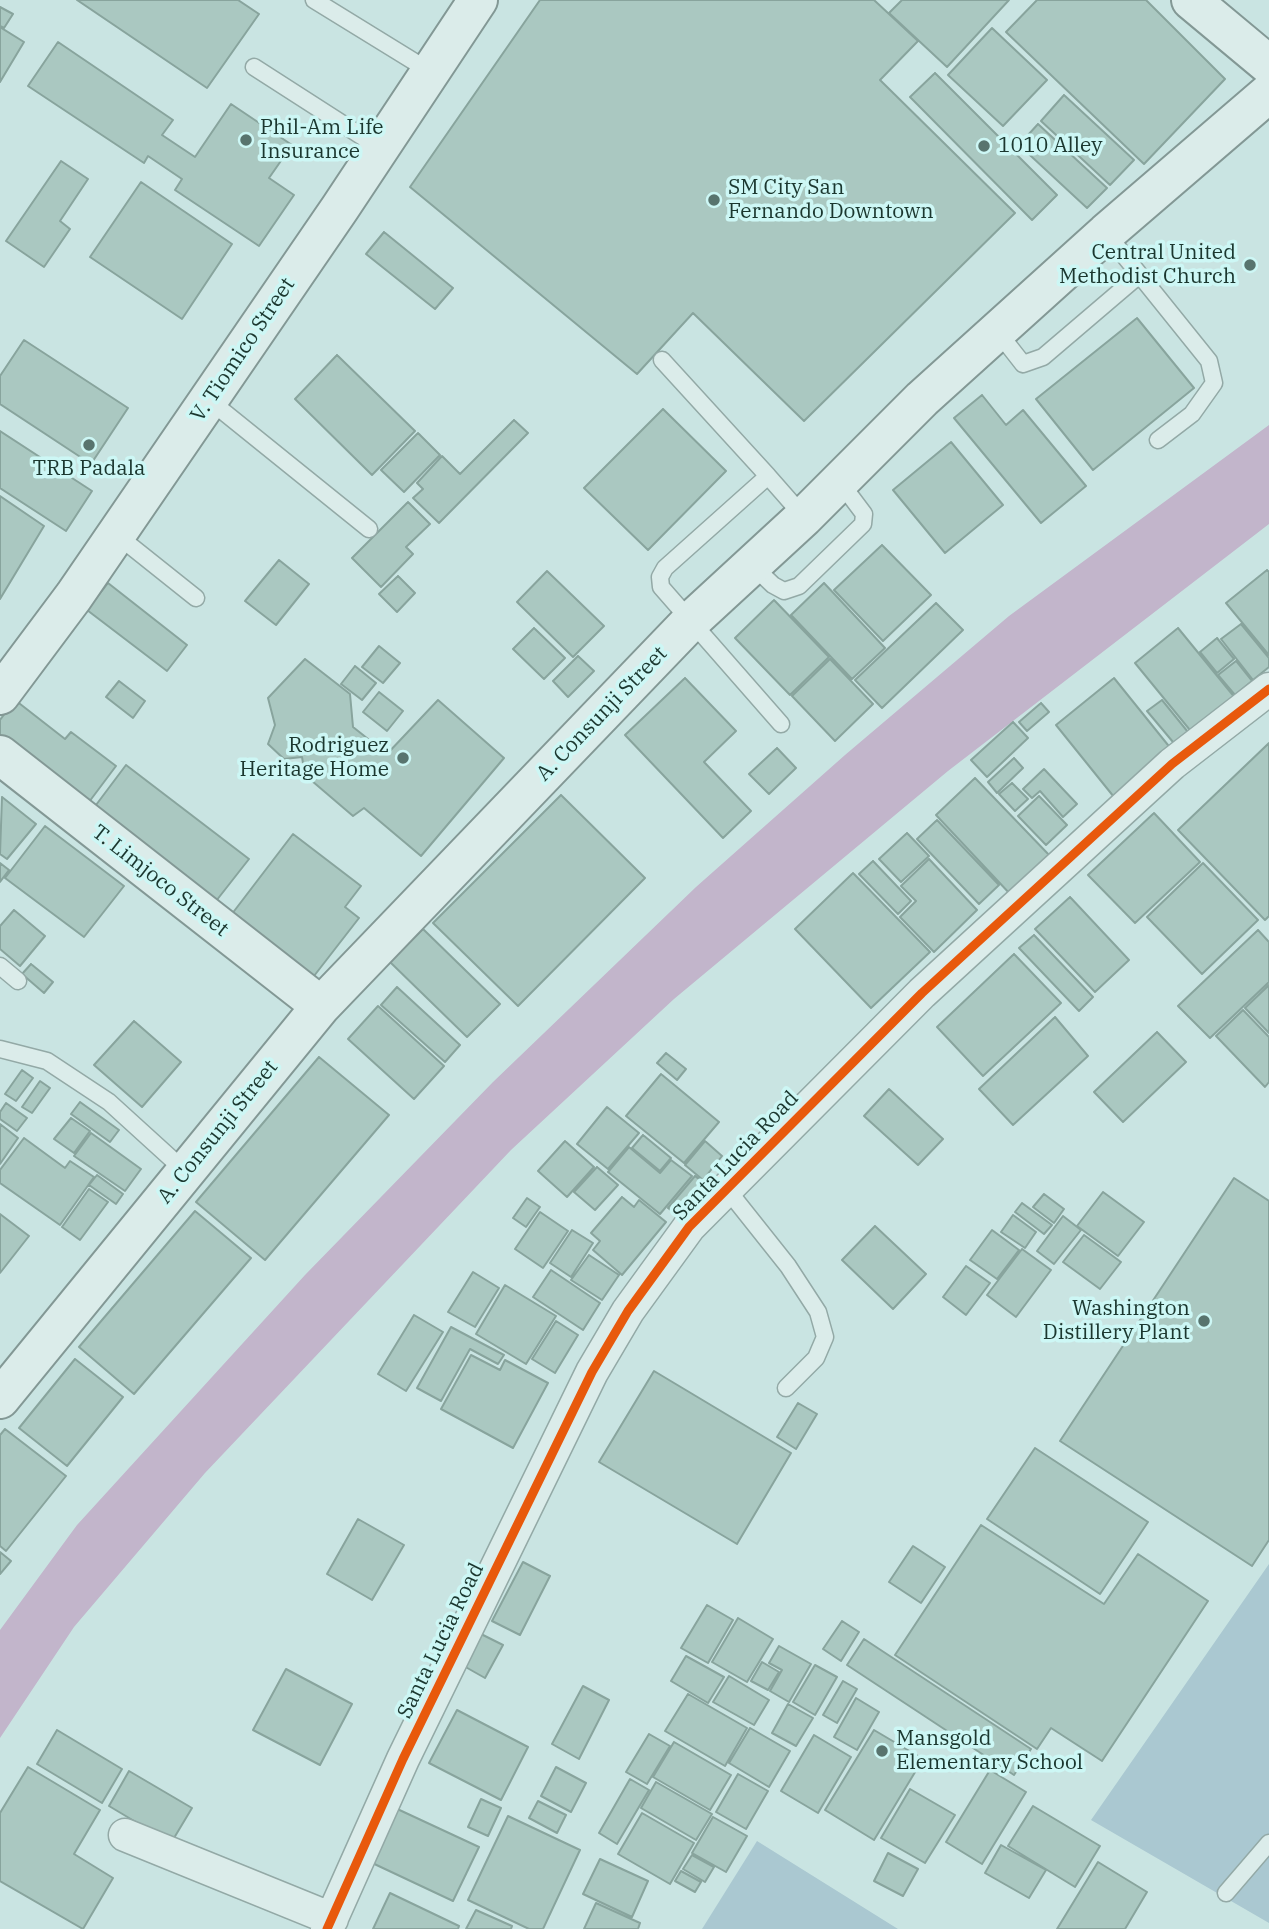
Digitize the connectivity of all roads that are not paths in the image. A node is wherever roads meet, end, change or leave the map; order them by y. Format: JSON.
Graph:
{"nodes":[{"id":1,"x":314,"y":0,"type":"edge"},
{"id":2,"x":478,"y":0,"type":"edge"},
{"id":3,"x":1191,"y":0,"type":"edge"},
{"id":4,"x":1269,"y":65,"type":"edge"},
{"id":5,"x":254,"y":67,"type":"dead end"},
{"id":6,"x":430,"y":72,"type":"junction"},
{"id":7,"x":1269,"y":93,"type":"edge"},
{"id":8,"x":380,"y":148,"type":"junction"},
{"id":9,"x":1106,"y":233,"type":"junction"},
{"id":10,"x":1138,"y":276,"type":"junction"},
{"id":11,"x":997,"y":331,"type":"junction"},
{"id":12,"x":662,"y":360,"type":"dead end"},
{"id":13,"x":209,"y":400,"type":"junction"},
{"id":14,"x":1158,"y":440,"type":"dead end"},
{"id":15,"x":768,"y":477,"type":"junction"},
{"id":16,"x":840,"y":482,"type":"junction"},
{"id":17,"x":804,"y":517,"type":"junction"},
{"id":18,"x":369,"y":529,"type":"dead end"},
{"id":19,"x":117,"y":535,"type":"junction"},
{"id":20,"x":752,"y":565,"type":"junction"},
{"id":21,"x":196,"y":598,"type":"dead end"},
{"id":22,"x":690,"y":622,"type":"junction"},
{"id":23,"x":1269,"y":689,"type":"edge"},
{"id":24,"x":0,"y":695,"type":"edge"},
{"id":25,"x":781,"y":724,"type":"dead end"},
{"id":26,"x":0,"y":755,"type":"edge"},
{"id":27,"x":0,"y":966,"type":"edge"},
{"id":28,"x":18,"y":981,"type":"dead end"},
{"id":29,"x":321,"y":1006,"type":"junction"},
{"id":30,"x":0,"y":1049,"type":"edge"},
{"id":31,"x":186,"y":1172,"type":"junction"},
{"id":32,"x":726,"y":1188,"type":"junction"},
{"id":33,"x":6,"y":1381,"type":"edge"},
{"id":34,"x":786,"y":1388,"type":"dead end"},
{"id":35,"x":125,"y":1835,"type":"dead end"},
{"id":36,"x":1269,"y":1843,"type":"edge"},
{"id":37,"x":1226,"y":1893,"type":"dead end"},
{"id":38,"x":329,"y":1924,"type":"edge"}],
"edges":[{"from":1,"to":6,"type":"lane"},
{"from":2,"to":6,"type":"main road","name":"V. Tiomico Street"},
{"from":3,"to":4,"type":"main road"},
{"from":5,"to":8,"type":"lane"},
{"from":6,"to":8,"type":"main road","name":"V. Tiomico Street"},
{"from":7,"to":9,"type":"main road","name":"A. Consunji Street"},
{"from":8,"to":13,"type":"main road","name":"V. Tiomico Street"},
{"from":9,"to":10,"type":"lane"},
{"from":9,"to":11,"type":"main road","name":"A. Consunji Street"},
{"from":10,"to":11,"type":"lane"},
{"from":10,"to":14,"type":"lane"},
{"from":11,"to":16,"type":"main road","name":"A. Consunji Street"},
{"from":12,"to":15,"type":"lane"},
{"from":13,"to":18,"type":"lane"},
{"from":13,"to":19,"type":"main road","name":"V. Tiomico Street"},
{"from":15,"to":17,"type":"lane"},
{"from":15,"to":22,"type":"lane"},
{"from":16,"to":17,"type":"main road","name":"A. Consunji Street"},
{"from":16,"to":20,"type":"lane"},
{"from":17,"to":20,"type":"main road","name":"A. Consunji Street"},
{"from":19,"to":21,"type":"lane"},
{"from":19,"to":24,"type":"main road","name":"V. Tiomico Street"},
{"from":20,"to":22,"type":"main road","name":"A. Consunji Street"},
{"from":22,"to":25,"type":"lane"},
{"from":22,"to":29,"type":"main road","name":"A. Consunji Street"},
{"from":23,"to":32,"type":"street","name":"Santa Lucia Road"},
{"from":26,"to":29,"type":"main road","name":"T. Limjoco Street"},
{"from":27,"to":28,"type":"lane"},
{"from":29,"to":31,"type":"main road","name":"A. Consunji Street"},
{"from":30,"to":31,"type":"lane"},
{"from":31,"to":33,"type":"main road","name":"A. Consunji Street"},
{"from":32,"to":34,"type":"lane"},
{"from":32,"to":38,"type":"street","name":"Santa Lucia Road"},
{"from":35,"to":38,"type":"street"},
{"from":36,"to":37,"type":"lane"}]}
